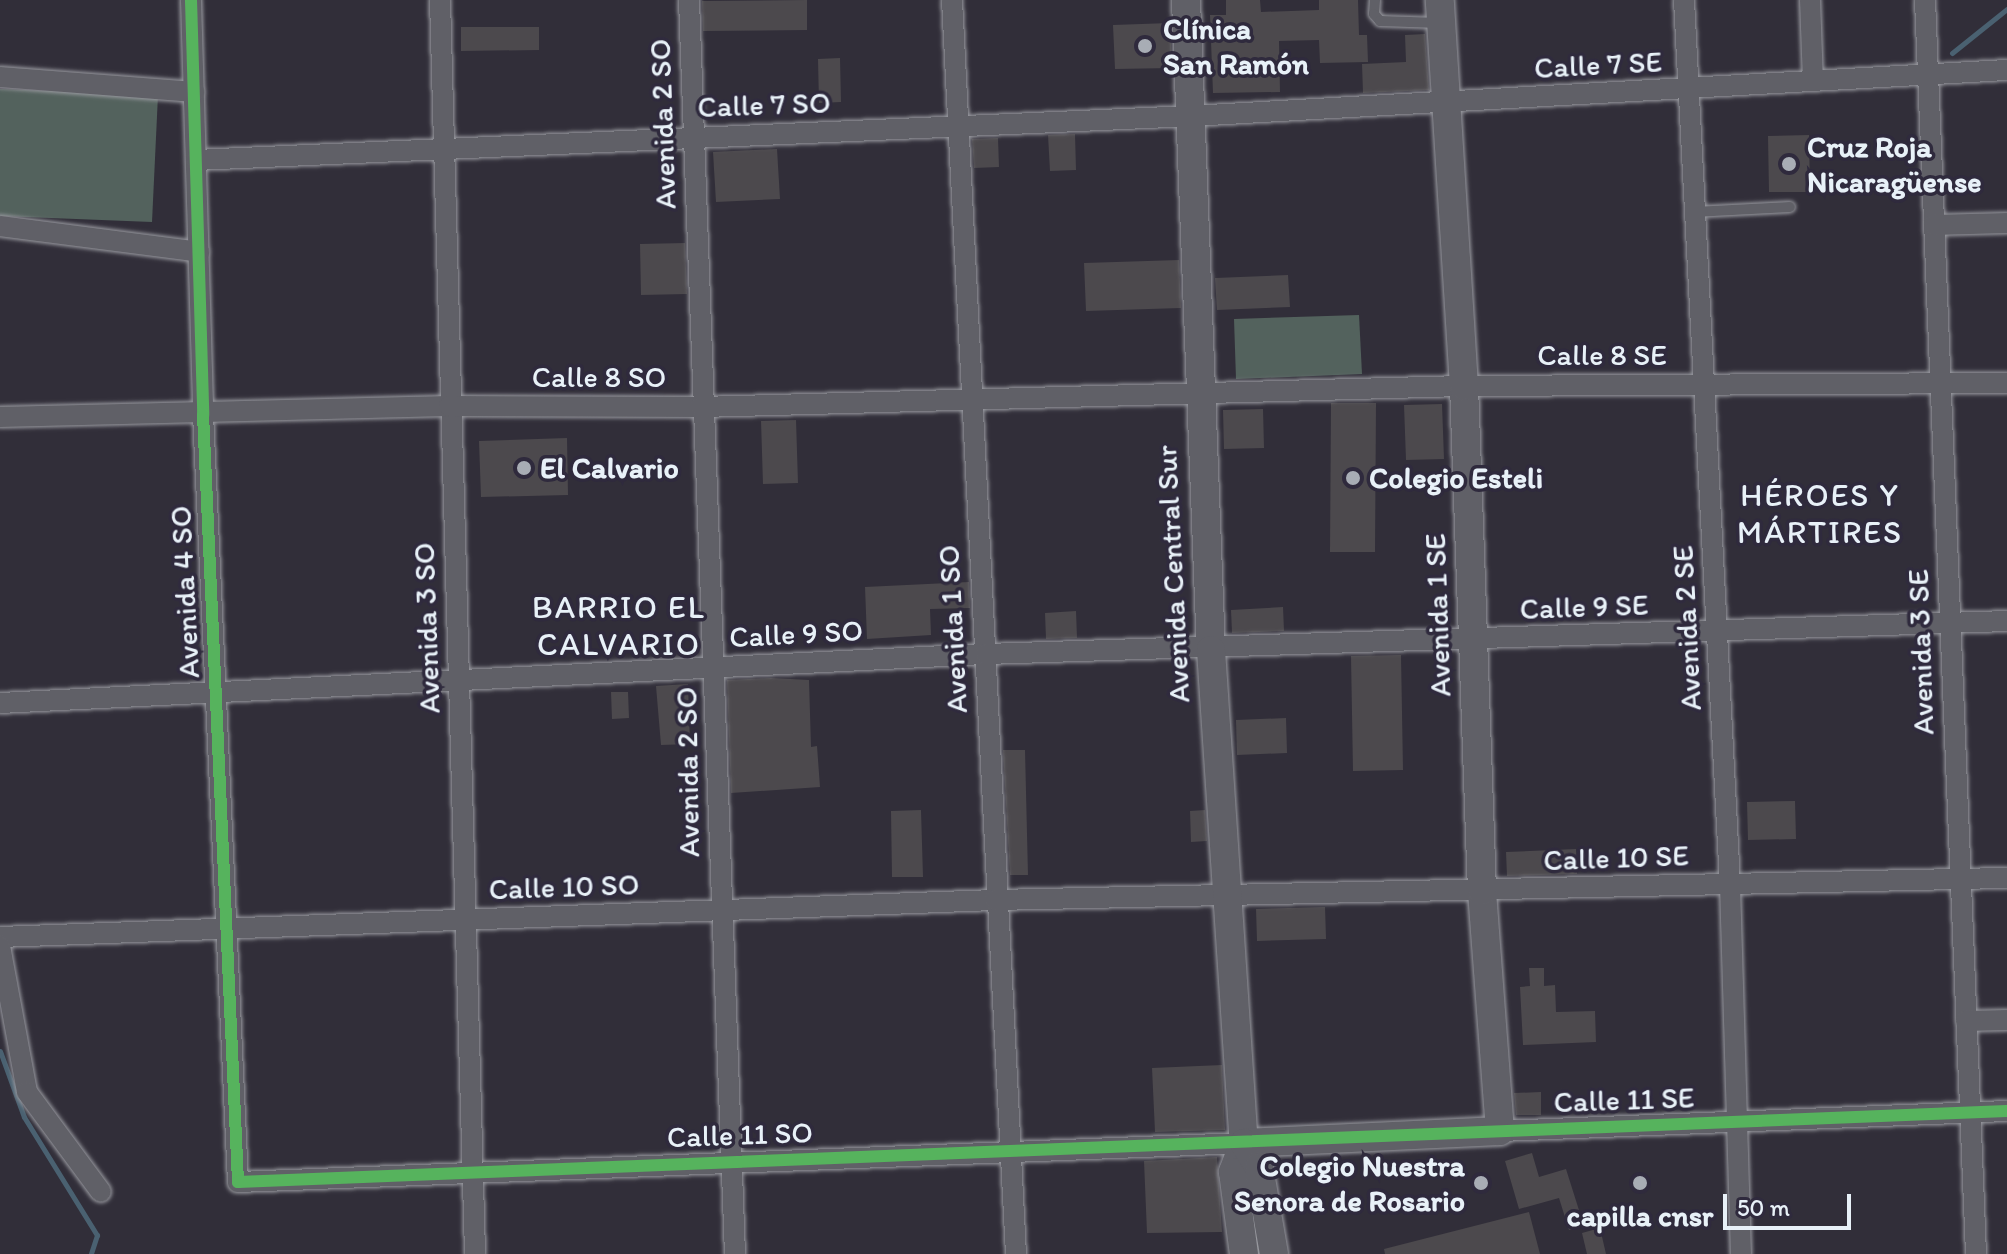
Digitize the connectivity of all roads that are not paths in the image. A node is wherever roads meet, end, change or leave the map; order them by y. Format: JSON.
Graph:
{"nodes":[{"id":1,"x":191,"y":0,"type":"edge"},
{"id":2,"x":440,"y":0,"type":"edge"},
{"id":3,"x":689,"y":0,"type":"edge"},
{"id":4,"x":952,"y":0,"type":"edge"},
{"id":5,"x":1186,"y":0,"type":"edge"},
{"id":6,"x":1375,"y":0,"type":"edge"},
{"id":7,"x":1684,"y":0,"type":"edge"},
{"id":8,"x":1810,"y":0,"type":"edge"},
{"id":9,"x":1925,"y":0,"type":"edge"},
{"id":10,"x":1440,"y":12,"type":"edge"},
{"id":11,"x":2007,"y":70,"type":"edge"},
{"id":12,"x":1928,"y":73,"type":"junction"},
{"id":13,"x":0,"y":77,"type":"edge"},
{"id":14,"x":1813,"y":81,"type":"junction"},
{"id":15,"x":1688,"y":91,"type":"junction"},
{"id":16,"x":194,"y":92,"type":"junction"},
{"id":17,"x":1444,"y":102,"type":"junction"},
{"id":18,"x":1191,"y":116,"type":"junction"},
{"id":19,"x":960,"y":127,"type":"junction"},
{"id":20,"x":694,"y":138,"type":"junction"},
{"id":21,"x":442,"y":149,"type":"junction"},
{"id":22,"x":196,"y":160,"type":"junction"},
{"id":23,"x":1790,"y":207,"type":"dead end"},
{"id":24,"x":1694,"y":212,"type":"junction"},
{"id":25,"x":2007,"y":223,"type":"edge"},
{"id":26,"x":1934,"y":225,"type":"junction"},
{"id":27,"x":0,"y":226,"type":"edge"},
{"id":28,"x":199,"y":252,"type":"junction"},
{"id":29,"x":2007,"y":383,"type":"edge"},
{"id":30,"x":1940,"y":384,"type":"junction"},
{"id":31,"x":1703,"y":385,"type":"junction"},
{"id":32,"x":1464,"y":386,"type":"junction"},
{"id":33,"x":1198,"y":392,"type":"junction"},
{"id":34,"x":970,"y":399,"type":"junction"},
{"id":35,"x":449,"y":406,"type":"junction"},
{"id":36,"x":701,"y":407,"type":"junction"},
{"id":37,"x":203,"y":414,"type":"junction"},
{"id":38,"x":0,"y":417,"type":"edge"},
{"id":39,"x":2007,"y":621,"type":"edge"},
{"id":40,"x":1950,"y":623,"type":"junction"},
{"id":41,"x":1718,"y":632,"type":"junction"},
{"id":42,"x":1474,"y":641,"type":"junction"},
{"id":43,"x":1211,"y":650,"type":"junction"},
{"id":44,"x":986,"y":654,"type":"junction"},
{"id":45,"x":715,"y":668,"type":"junction"},
{"id":46,"x":459,"y":677,"type":"junction"},
{"id":47,"x":215,"y":693,"type":"junction"},
{"id":48,"x":0,"y":703,"type":"edge"},
{"id":49,"x":2007,"y":878,"type":"edge"},
{"id":50,"x":1961,"y":879,"type":"junction"},
{"id":51,"x":1730,"y":885,"type":"junction"},
{"id":52,"x":1482,"y":891,"type":"junction"},
{"id":53,"x":1226,"y":898,"type":"junction"},
{"id":54,"x":995,"y":900,"type":"junction"},
{"id":55,"x":721,"y":912,"type":"junction"},
{"id":56,"x":463,"y":921,"type":"junction"},
{"id":57,"x":228,"y":928,"type":"junction"},
{"id":58,"x":0,"y":937,"type":"edge"},
{"id":59,"x":0,"y":946,"type":"edge"},
{"id":60,"x":2007,"y":1020,"type":"edge"},
{"id":61,"x":1966,"y":1021,"type":"junction"},
{"id":62,"x":2007,"y":1111,"type":"edge"},
{"id":63,"x":1970,"y":1113,"type":"junction"},
{"id":64,"x":1741,"y":1122,"type":"junction"},
{"id":65,"x":1500,"y":1131,"type":"junction"},
{"id":66,"x":1244,"y":1143,"type":"junction"},
{"id":67,"x":1011,"y":1153,"type":"junction"},
{"id":68,"x":729,"y":1161,"type":"junction"},
{"id":69,"x":473,"y":1170,"type":"junction"},
{"id":70,"x":238,"y":1182,"type":"joint"},
{"id":71,"x":101,"y":1192,"type":"dead end"},
{"id":72,"x":475,"y":1254,"type":"edge"},
{"id":73,"x":735,"y":1254,"type":"edge"},
{"id":74,"x":1016,"y":1254,"type":"edge"},
{"id":75,"x":1244,"y":1254,"type":"edge"},
{"id":76,"x":1274,"y":1254,"type":"edge"},
{"id":77,"x":1741,"y":1254,"type":"edge"},
{"id":78,"x":1976,"y":1254,"type":"edge"}],
"edges":[{"from":1,"to":16,"type":"street","name":"Avenida 4 SO"},
{"from":2,"to":21,"type":"street","name":"Avenida 3 SO"},
{"from":3,"to":20,"type":"street","name":"Avenida 2 SO"},
{"from":4,"to":19,"type":"street","name":"Avenida 1 SO"},
{"from":5,"to":18,"type":"street","name":"Avenida Central Sur"},
{"from":6,"to":10,"type":"lane"},
{"from":7,"to":15,"type":"street","name":"Avenida 2 SE"},
{"from":8,"to":14,"type":"street"},
{"from":9,"to":12,"type":"street","name":"Avenida 3 SE"},
{"from":10,"to":17,"type":"street","name":"Avenida 1 SE"},
{"from":11,"to":12,"type":"street","name":"Calle 7 SE"},
{"from":12,"to":14,"type":"street","name":"Calle 7 SE"},
{"from":12,"to":26,"type":"street","name":"Avenida 3 SE"},
{"from":13,"to":16,"type":"street"},
{"from":14,"to":15,"type":"street","name":"Calle 7 SE"},
{"from":15,"to":17,"type":"street","name":"Calle 7 SE"},
{"from":15,"to":24,"type":"street","name":"Avenida 2 SE"},
{"from":16,"to":22,"type":"street","name":"Avenida 4 SO"},
{"from":17,"to":18,"type":"street","name":"Calle 7 SE"},
{"from":17,"to":32,"type":"street","name":"Avenida 1 SE"},
{"from":18,"to":19,"type":"street","name":"Calle 7 SO"},
{"from":18,"to":33,"type":"street","name":"Avenida Central Sur"},
{"from":19,"to":20,"type":"street","name":"Calle 7 SO"},
{"from":19,"to":34,"type":"street","name":"Avenida 1 SO"},
{"from":20,"to":21,"type":"street","name":"Calle 7 SO"},
{"from":20,"to":36,"type":"street","name":"Avenida 2 SO"},
{"from":21,"to":22,"type":"street","name":"Calle 7 SO"},
{"from":21,"to":35,"type":"street","name":"Avenida 3 SO"},
{"from":22,"to":28,"type":"street","name":"Avenida 4 SO"},
{"from":23,"to":24,"type":"lane"},
{"from":24,"to":31,"type":"street","name":"Avenida 2 SE"},
{"from":25,"to":26,"type":"street"},
{"from":26,"to":30,"type":"street","name":"Avenida 3 SE"},
{"from":27,"to":28,"type":"street"},
{"from":28,"to":37,"type":"street","name":"Avenida 4 SO"},
{"from":29,"to":30,"type":"street","name":"Calle 8 SE"},
{"from":30,"to":31,"type":"street","name":"Calle 8 SE"},
{"from":30,"to":40,"type":"street","name":"Avenida 3 SE"},
{"from":31,"to":32,"type":"street","name":"Calle 8 SE"},
{"from":31,"to":41,"type":"street","name":"Avenida 2 SE"},
{"from":32,"to":33,"type":"street","name":"Calle 8 SE"},
{"from":32,"to":42,"type":"street","name":"Avenida 1 SE"},
{"from":33,"to":34,"type":"street","name":"Calle 8 SO"},
{"from":33,"to":43,"type":"street","name":"Avenida Central Sur"},
{"from":34,"to":36,"type":"street","name":"Calle 8 SO"},
{"from":34,"to":44,"type":"street","name":"Avenida 1 SO"},
{"from":35,"to":36,"type":"street","name":"Calle 8 SO"},
{"from":35,"to":37,"type":"street","name":"Calle 8 SO"},
{"from":35,"to":46,"type":"street","name":"Avenida 3 SO"},
{"from":36,"to":45,"type":"street","name":"Avenida 2 SO"},
{"from":37,"to":38,"type":"street","name":"Calle 8 SO"},
{"from":37,"to":47,"type":"street","name":"Avenida 4 SO"},
{"from":39,"to":40,"type":"street","name":"Calle 9 SE"},
{"from":40,"to":41,"type":"street","name":"Calle 9 SE"},
{"from":40,"to":50,"type":"street","name":"Avenida 3 SE"},
{"from":41,"to":42,"type":"street","name":"Calle 9 SE"},
{"from":41,"to":51,"type":"street","name":"Avenida 2 SE"},
{"from":42,"to":43,"type":"street","name":"Calle 9 SE"},
{"from":42,"to":52,"type":"street","name":"Avenida 1 SE"},
{"from":43,"to":44,"type":"street","name":"Calle 9 SO"},
{"from":43,"to":53,"type":"street","name":"Avenida Central Sur"},
{"from":44,"to":45,"type":"street","name":"Calle 9 SO"},
{"from":44,"to":54,"type":"street","name":"Avenida 1 SO"},
{"from":45,"to":46,"type":"street","name":"Calle 9 SO"},
{"from":45,"to":55,"type":"street","name":"Avenida 2 SO"},
{"from":46,"to":47,"type":"street","name":"Calle 9 SO"},
{"from":46,"to":56,"type":"street","name":"Avenida 3 SO"},
{"from":47,"to":48,"type":"street","name":"Calle 9 SO"},
{"from":47,"to":57,"type":"street","name":"Avenida 4 SO"},
{"from":49,"to":50,"type":"street","name":"Calle 10 SE"},
{"from":50,"to":51,"type":"street","name":"Calle 10 SE"},
{"from":50,"to":61,"type":"street","name":"Avenida 3 SE"},
{"from":51,"to":52,"type":"street","name":"Calle 10 SE"},
{"from":51,"to":64,"type":"street","name":"Avenida 2 SE"},
{"from":52,"to":53,"type":"street","name":"Calle 10 SE"},
{"from":52,"to":65,"type":"street","name":"Avenida 1 SE"},
{"from":53,"to":54,"type":"street","name":"Calle 10 SO"},
{"from":53,"to":66,"type":"street","name":"Avenida Central Sur"},
{"from":54,"to":55,"type":"street","name":"Calle 10 SO"},
{"from":54,"to":67,"type":"street","name":"Avenida 1 SO"},
{"from":55,"to":56,"type":"street","name":"Calle 10 SO"},
{"from":55,"to":68,"type":"street","name":"Avenida 2 SO"},
{"from":56,"to":57,"type":"street","name":"Calle 10 SO"},
{"from":56,"to":69,"type":"street","name":"Avenida 3 SO"},
{"from":57,"to":58,"type":"street","name":"Calle 10 SO"},
{"from":57,"to":70,"type":"street","name":"Avenida 4 SO"},
{"from":59,"to":71,"type":"street"},
{"from":60,"to":61,"type":"street"},
{"from":61,"to":63,"type":"street","name":"Avenida 3 SE"},
{"from":62,"to":63,"type":"street","name":"Calle 11 SE"},
{"from":63,"to":64,"type":"street","name":"Calle 11 SE"},
{"from":63,"to":78,"type":"street","name":"Avenida 3 SE"},
{"from":64,"to":65,"type":"street","name":"Calle 11 SE"},
{"from":64,"to":77,"type":"street","name":"Avenida 2 SE"},
{"from":65,"to":66,"type":"street","name":"Calle 11 SE"},
{"from":66,"to":67,"type":"street","name":"Calle 11 SO"},
{"from":66,"to":75,"type":"street","name":"Avenida Central Sur"},
{"from":66,"to":76,"type":"street","name":"Avenida Central Sur"},
{"from":67,"to":68,"type":"street","name":"Calle 11 SO"},
{"from":67,"to":74,"type":"street","name":"Avenida 1 SO"},
{"from":68,"to":69,"type":"street","name":"Calle 11 SO"},
{"from":68,"to":73,"type":"street","name":"Avenida 2 SO"},
{"from":69,"to":70,"type":"street","name":"Calle 11 SO"},
{"from":69,"to":72,"type":"street","name":"Avenida 3 SO"}]}
